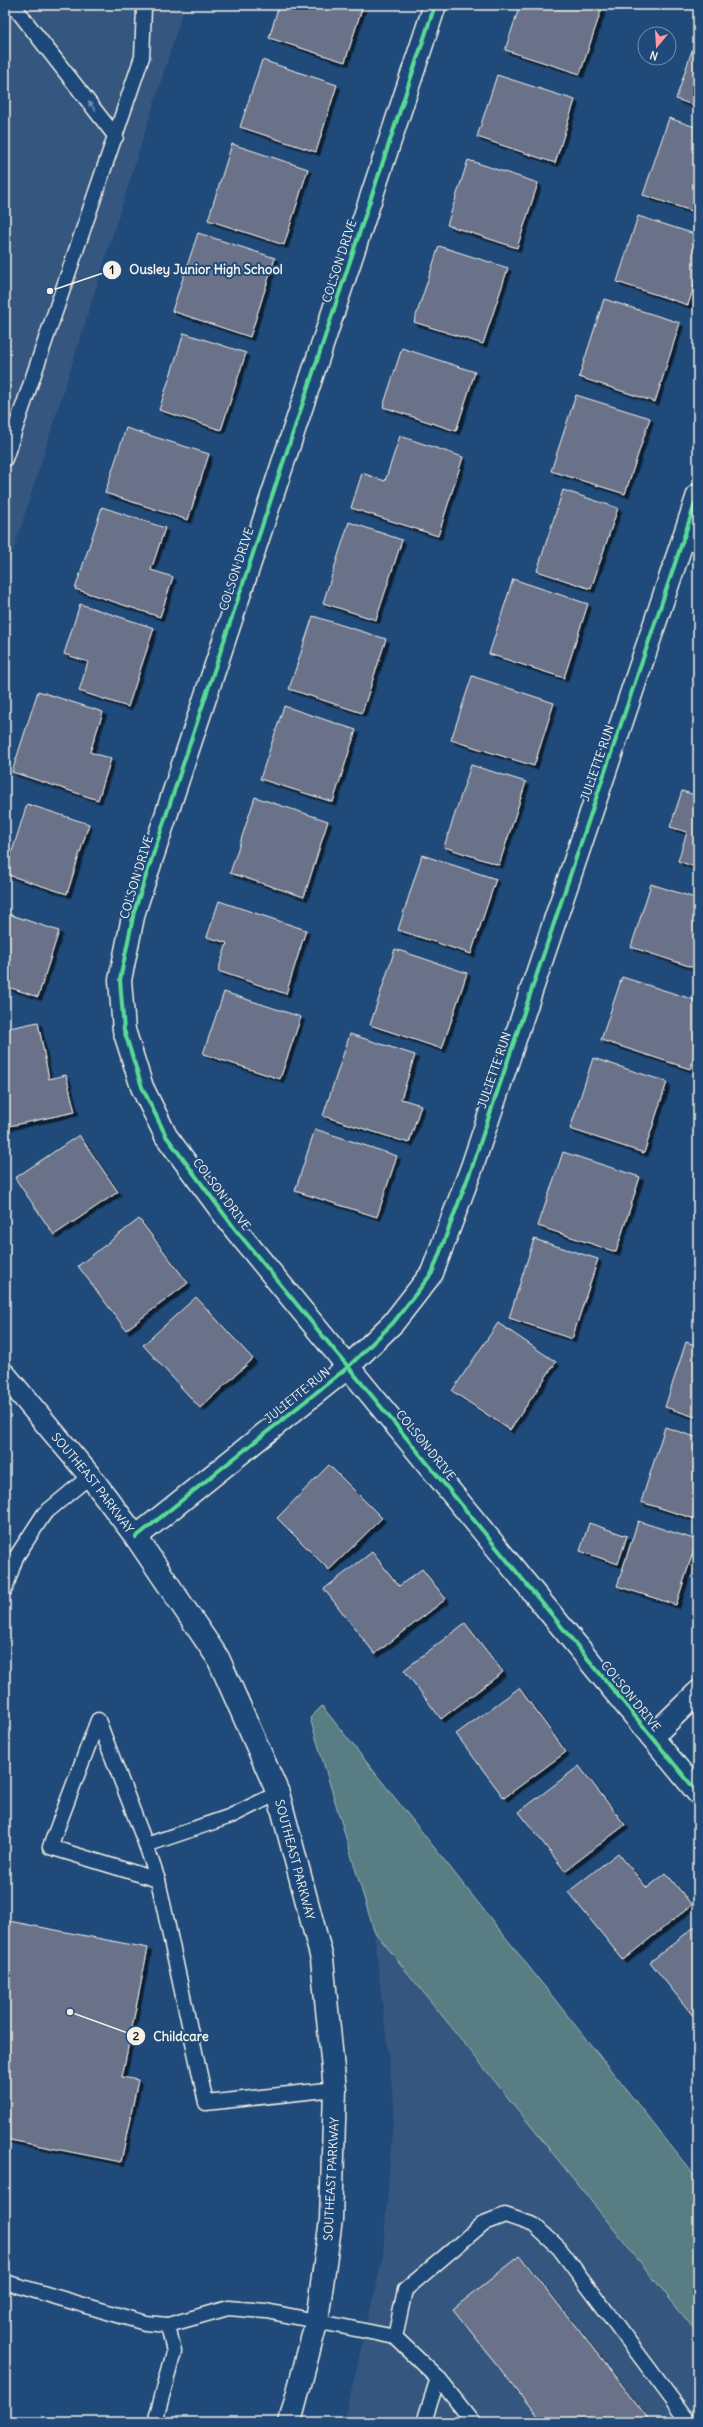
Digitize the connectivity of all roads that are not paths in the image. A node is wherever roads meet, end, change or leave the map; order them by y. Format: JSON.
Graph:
{"nodes":[{"id":1,"x":13,"y":5,"type":"edge"},
{"id":2,"x":142,"y":5,"type":"edge"},
{"id":3,"x":435,"y":5,"type":"edge"},
{"id":4,"x":116,"y":137,"type":"junction"},
{"id":5,"x":5,"y":459,"type":"edge"},
{"id":6,"x":698,"y":495,"type":"edge"},
{"id":7,"x":348,"y":1367,"type":"junction"},
{"id":8,"x":5,"y":1375,"type":"edge"},
{"id":9,"x":90,"y":1476,"type":"junction"},
{"id":10,"x":136,"y":1537,"type":"junction"},
{"id":11,"x":5,"y":1589,"type":"edge"},
{"id":12,"x":698,"y":1692,"type":"edge"},
{"id":13,"x":652,"y":1737,"type":"junction"},
{"id":14,"x":278,"y":1793,"type":"junction"},
{"id":15,"x":698,"y":1793,"type":"edge"},
{"id":16,"x":146,"y":1845,"type":"junction"},
{"id":17,"x":158,"y":1880,"type":"junction"},
{"id":18,"x":335,"y":2089,"type":"junction"},
{"id":19,"x":5,"y":2282,"type":"edge"},
{"id":20,"x":316,"y":2320,"type":"junction"},
{"id":21,"x":168,"y":2325,"type":"junction"},
{"id":22,"x":395,"y":2337,"type":"junction"},
{"id":23,"x":438,"y":2378,"type":"junction"},
{"id":24,"x":155,"y":2422,"type":"edge"},
{"id":25,"x":290,"y":2422,"type":"edge"},
{"id":26,"x":424,"y":2422,"type":"edge"},
{"id":27,"x":473,"y":2422,"type":"edge"},
{"id":28,"x":689,"y":2422,"type":"edge"}],
"edges":[{"from":4,"to":1,"type":"lane","one_way":true},
{"from":2,"to":4,"type":"lane"},
{"from":3,"to":7,"type":"street","name":"COLSON DRIVE"},
{"from":4,"to":5,"type":"lane"},
{"from":6,"to":7,"type":"street","name":"JULIETTE RUN"},
{"from":7,"to":10,"type":"street","name":"JULIETTE RUN"},
{"from":7,"to":13,"type":"street","name":"COLSON DRIVE"},
{"from":8,"to":9,"type":"street","name":"SOUTHEAST PARKWAY"},
{"from":9,"to":10,"type":"street","name":"SOUTHEAST PARKWAY"},
{"from":9,"to":11,"type":"lane"},
{"from":10,"to":14,"type":"street","name":"SOUTHEAST PARKWAY"},
{"from":12,"to":13,"type":"street"},
{"from":13,"to":15,"type":"street","name":"COLSON DRIVE"},
{"from":14,"to":16,"type":"lane"},
{"from":14,"to":18,"type":"street","name":"SOUTHEAST PARKWAY"},
{"from":16,"to":17,"type":"lane"},
{"from":16,"to":17,"type":"lane"},
{"from":17,"to":18,"type":"lane"},
{"from":18,"to":20,"type":"street","name":"SOUTHEAST PARKWAY"},
{"from":19,"to":21,"type":"lane"},
{"from":20,"to":21,"type":"lane"},
{"from":20,"to":22,"type":"lane"},
{"from":20,"to":25,"type":"street","name":"SOUTHEAST PARKWAY"},
{"from":21,"to":24,"type":"lane"},
{"from":22,"to":23,"type":"lane"},
{"from":22,"to":28,"type":"lane"},
{"from":23,"to":26,"type":"lane"},
{"from":23,"to":27,"type":"lane"}]}
